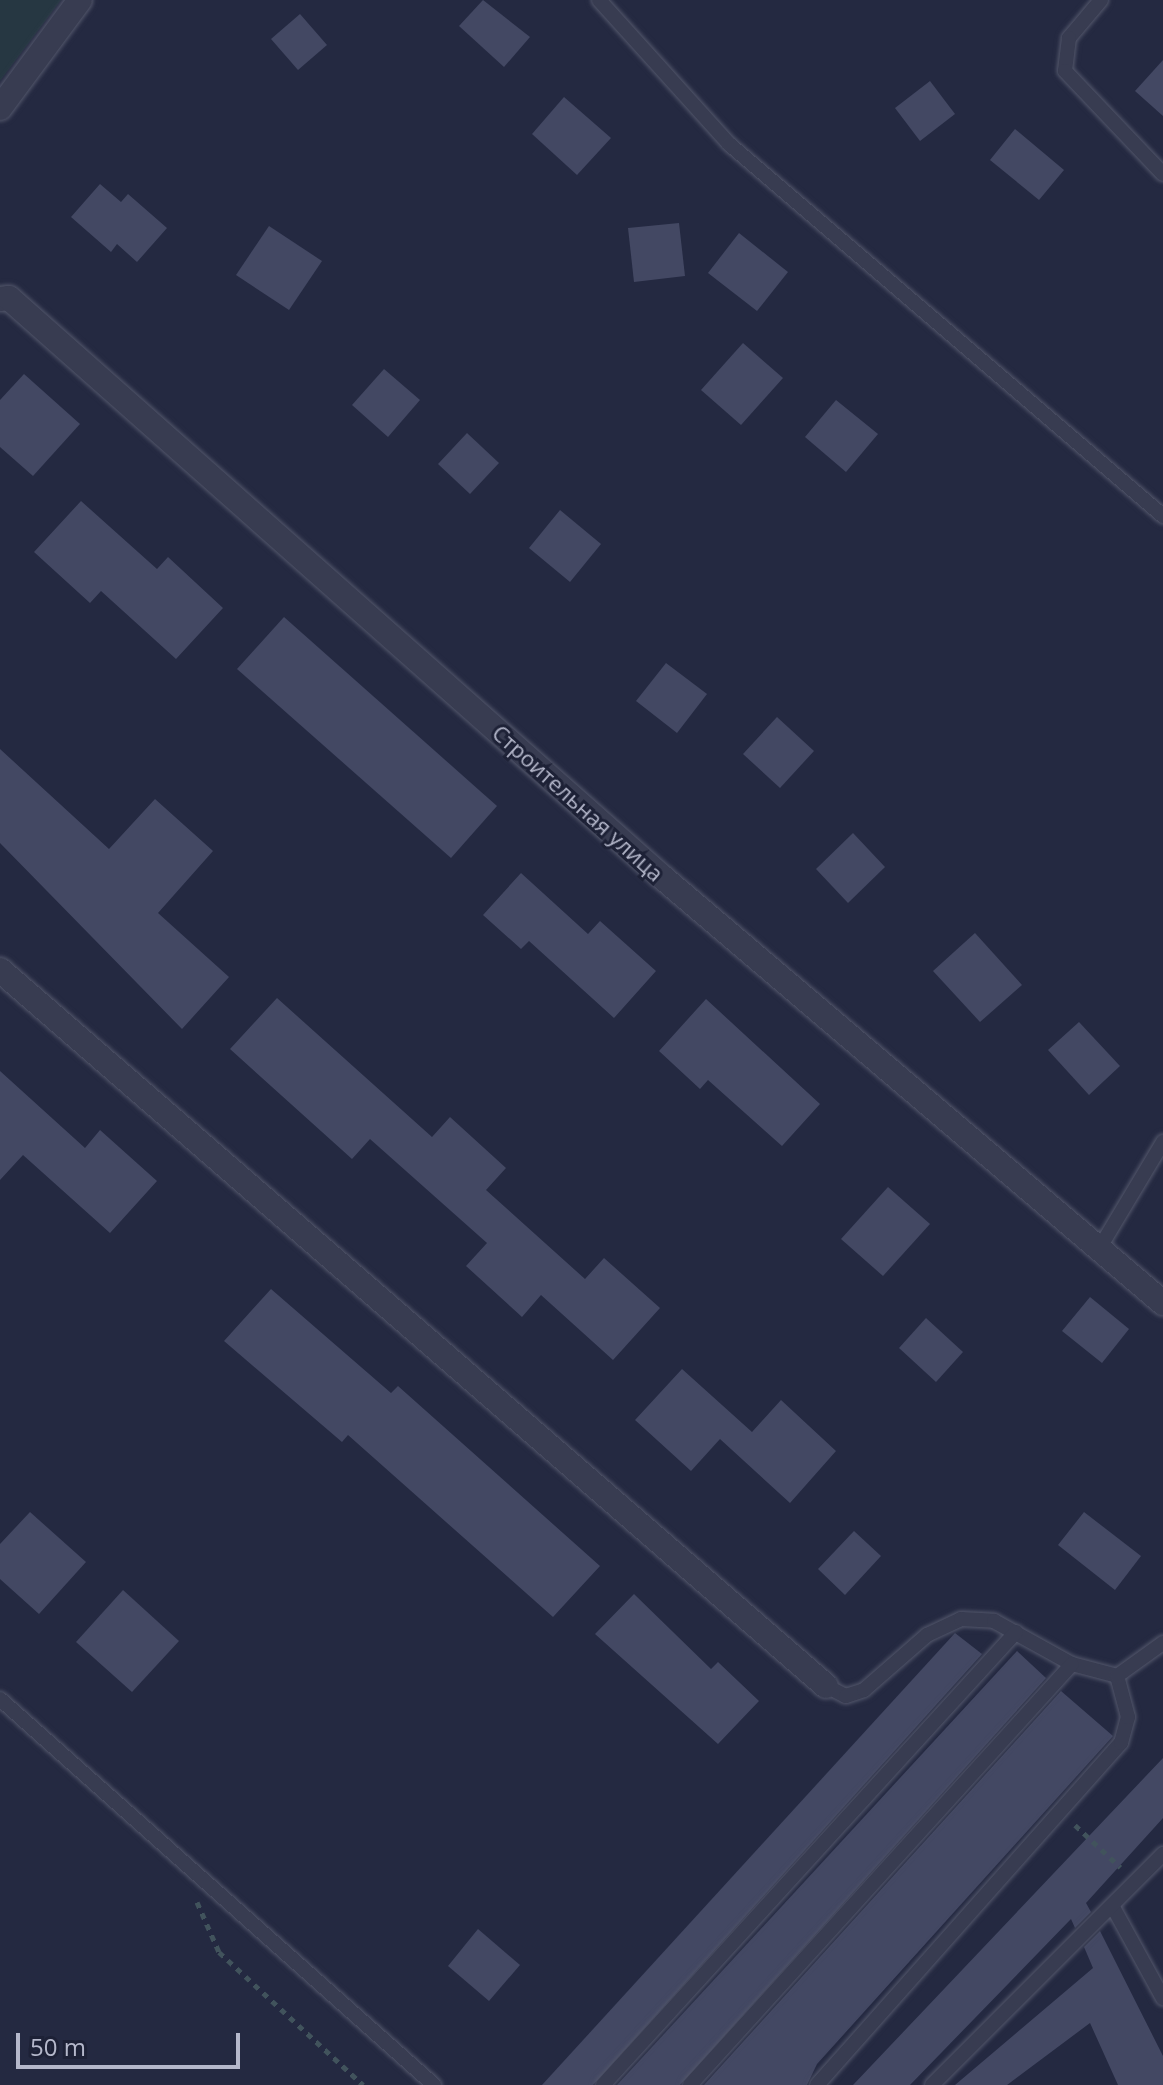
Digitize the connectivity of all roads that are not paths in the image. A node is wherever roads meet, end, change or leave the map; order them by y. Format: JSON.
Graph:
{"nodes":[{"id":1,"x":80,"y":0,"type":"edge"},
{"id":2,"x":599,"y":0,"type":"edge"},
{"id":3,"x":1101,"y":0,"type":"edge"},
{"id":4,"x":0,"y":108,"type":"edge"},
{"id":5,"x":1163,"y":174,"type":"edge"},
{"id":6,"x":0,"y":299,"type":"edge"},
{"id":7,"x":1163,"y":516,"type":"edge"},
{"id":8,"x":0,"y":970,"type":"edge"},
{"id":9,"x":1163,"y":1142,"type":"edge"},
{"id":10,"x":1099,"y":1249,"type":"junction"},
{"id":11,"x":1163,"y":1303,"type":"edge"},
{"id":12,"x":1016,"y":1632,"type":"junction"},
{"id":13,"x":1163,"y":1643,"type":"edge"},
{"id":14,"x":1072,"y":1664,"type":"junction"},
{"id":15,"x":1117,"y":1676,"type":"junction"},
{"id":16,"x":826,"y":1686,"type":"joint"},
{"id":17,"x":0,"y":1699,"type":"edge"},
{"id":18,"x":1163,"y":1854,"type":"edge"},
{"id":19,"x":1114,"y":1909,"type":"junction"},
{"id":20,"x":1163,"y":1998,"type":"edge"},
{"id":21,"x":434,"y":2085,"type":"edge"},
{"id":22,"x":603,"y":2085,"type":"edge"},
{"id":23,"x":690,"y":2085,"type":"edge"},
{"id":24,"x":817,"y":2085,"type":"edge"},
{"id":25,"x":932,"y":2085,"type":"edge"}],
"edges":[{"from":1,"to":4,"type":"street"},
{"from":2,"to":7,"type":"lane"},
{"from":3,"to":5,"type":"lane"},
{"from":6,"to":10,"type":"street","name":"Строительная улица"},
{"from":8,"to":16,"type":"street"},
{"from":9,"to":10,"type":"lane"},
{"from":10,"to":11,"type":"street","name":"Строительная улица"},
{"from":12,"to":14,"type":"lane"},
{"from":12,"to":16,"type":"lane"},
{"from":12,"to":22,"type":"lane"},
{"from":13,"to":15,"type":"lane"},
{"from":14,"to":15,"type":"lane"},
{"from":14,"to":23,"type":"lane"},
{"from":15,"to":24,"type":"lane"},
{"from":17,"to":21,"type":"lane"},
{"from":18,"to":19,"type":"lane"},
{"from":19,"to":20,"type":"lane"},
{"from":19,"to":25,"type":"lane"}]}
